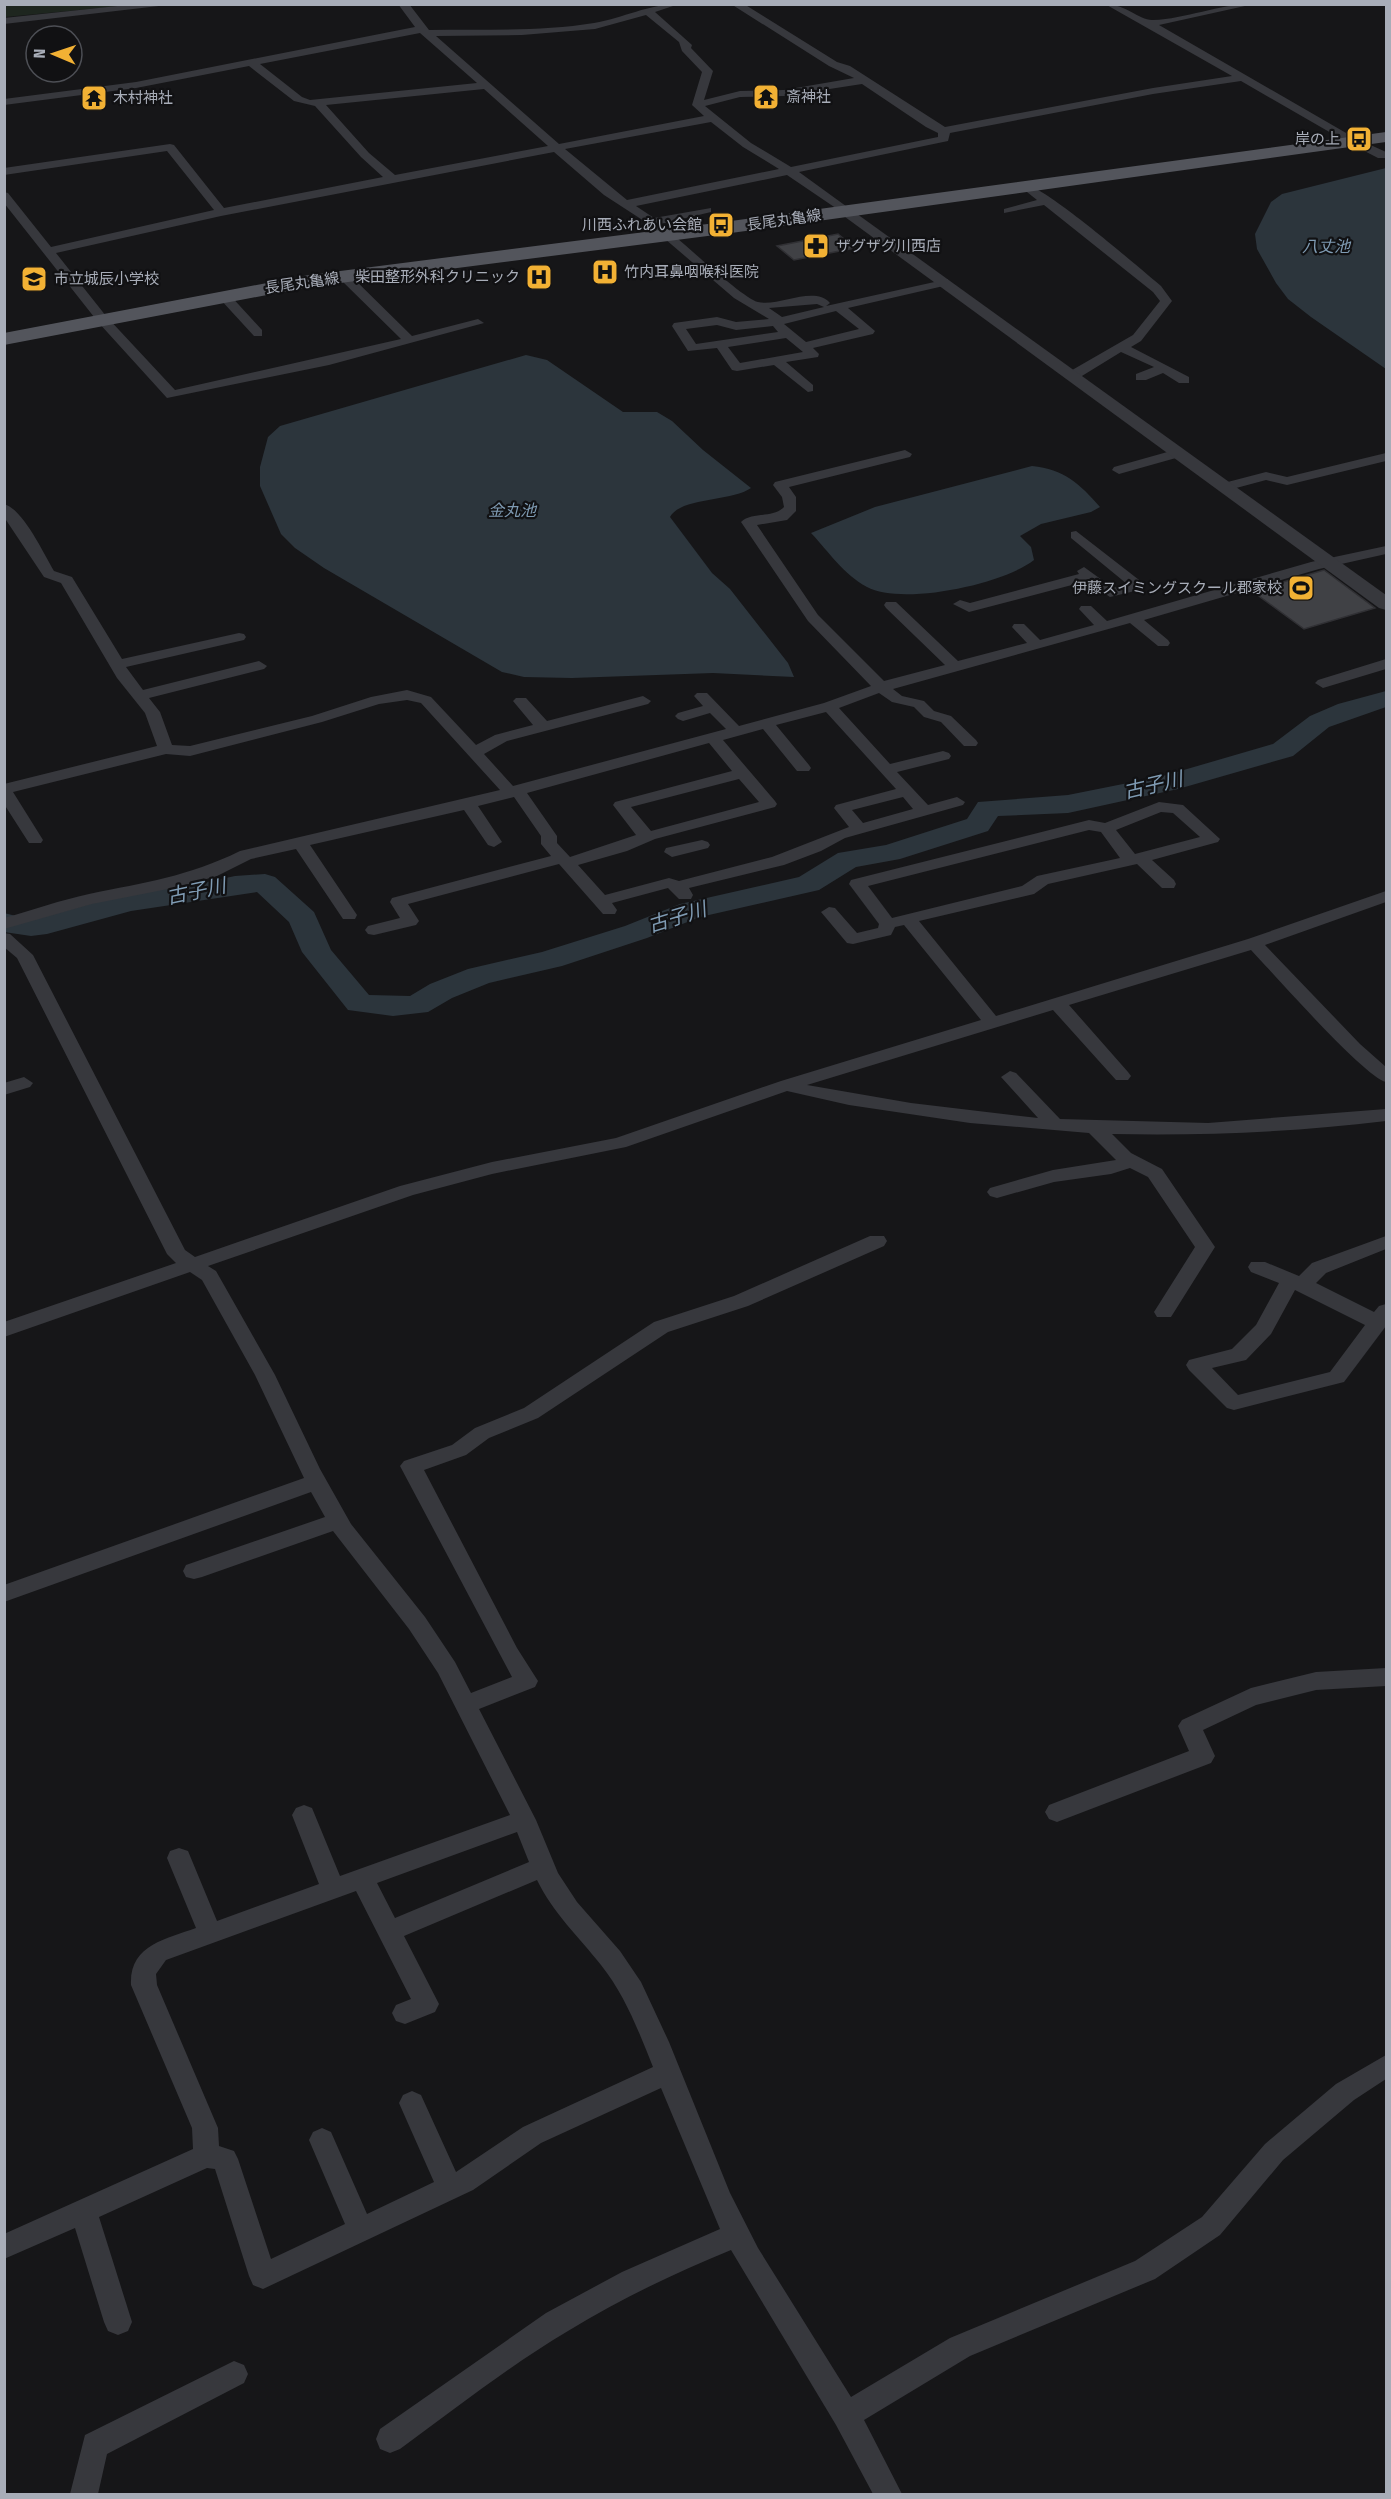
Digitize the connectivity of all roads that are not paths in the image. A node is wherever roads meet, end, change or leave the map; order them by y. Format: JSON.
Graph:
{"nodes":[{"id":1,"x":171,"y":4,"type":"edge"},
{"id":2,"x":403,"y":4,"type":"edge"},
{"id":3,"x":674,"y":4,"type":"edge"},
{"id":4,"x":736,"y":4,"type":"edge"},
{"id":5,"x":1110,"y":4,"type":"edge"},
{"id":6,"x":1249,"y":4,"type":"edge"},
{"id":7,"x":648,"y":12,"type":"junction"},
{"id":8,"x":4,"y":21,"type":"edge"},
{"id":9,"x":1149,"y":24,"type":"junction"},
{"id":10,"x":424,"y":31,"type":"junction"},
{"id":11,"x":252,"y":63,"type":"junction"},
{"id":12,"x":1241,"y":78,"type":"junction"},
{"id":13,"x":865,"y":80,"type":"junction"},
{"id":14,"x":485,"y":86,"type":"junction"},
{"id":15,"x":4,"y":102,"type":"edge"},
{"id":16,"x":319,"y":103,"type":"junction"},
{"id":17,"x":698,"y":105,"type":"junction"},
{"id":18,"x":712,"y":118,"type":"junction"},
{"id":19,"x":944,"y":130,"type":"junction"},
{"id":20,"x":1386,"y":138,"type":"edge"},
{"id":21,"x":1354,"y":142,"type":"junction"},
{"id":22,"x":557,"y":148,"type":"junction"},
{"id":23,"x":1386,"y":155,"type":"edge"},
{"id":24,"x":790,"y":171,"type":"junction"},
{"id":25,"x":4,"y":172,"type":"edge"},
{"id":26,"x":393,"y":180,"type":"junction"},
{"id":27,"x":1026,"y":186,"type":"junction"},
{"id":28,"x":4,"y":195,"type":"edge"},
{"id":29,"x":1047,"y":201,"type":"junction"},
{"id":30,"x":627,"y":204,"type":"junction"},
{"id":31,"x":707,"y":210,"type":"dead end"},
{"id":32,"x":11,"y":211,"type":"edge"},
{"id":33,"x":846,"y":211,"type":"junction"},
{"id":34,"x":1008,"y":211,"type":"dead end"},
{"id":35,"x":221,"y":212,"type":"junction"},
{"id":36,"x":652,"y":222,"type":"junction"},
{"id":37,"x":668,"y":235,"type":"junction"},
{"id":38,"x":50,"y":251,"type":"junction"},
{"id":39,"x":345,"y":277,"type":"junction"},
{"id":40,"x":944,"y":282,"type":"junction"},
{"id":41,"x":224,"y":296,"type":"junction"},
{"id":42,"x":824,"y":303,"type":"dead end"},
{"id":43,"x":756,"y":306,"type":"junction"},
{"id":44,"x":840,"y":308,"type":"junction"},
{"id":45,"x":102,"y":319,"type":"junction"},
{"id":46,"x":778,"y":321,"type":"junction"},
{"id":47,"x":478,"y":322,"type":"dead end"},
{"id":48,"x":258,"y":333,"type":"dead end"},
{"id":49,"x":788,"y":334,"type":"junction"},
{"id":50,"x":4,"y":339,"type":"edge"},
{"id":51,"x":408,"y":339,"type":"junction"},
{"id":52,"x":720,"y":344,"type":"junction"},
{"id":53,"x":803,"y":346,"type":"junction"},
{"id":54,"x":1120,"y":347,"type":"junction"},
{"id":55,"x":776,"y":360,"type":"junction"},
{"id":56,"x":1164,"y":368,"type":"junction"},
{"id":57,"x":1071,"y":376,"type":"junction"},
{"id":58,"x":1141,"y":377,"type":"dead end"},
{"id":59,"x":1184,"y":380,"type":"dead end"},
{"id":60,"x":808,"y":388,"type":"dead end"},
{"id":61,"x":1178,"y":453,"type":"junction"},
{"id":62,"x":905,"y":454,"type":"dead end"},
{"id":63,"x":1386,"y":457,"type":"edge"},
{"id":64,"x":1119,"y":470,"type":"dead end"},
{"id":65,"x":1225,"y":487,"type":"junction"},
{"id":66,"x":4,"y":508,"type":"edge"},
{"id":67,"x":748,"y":522,"type":"junction"},
{"id":68,"x":731,"y":525,"type":"dead end"},
{"id":69,"x":1076,"y":535,"type":"dead end"},
{"id":70,"x":1386,"y":550,"type":"edge"},
{"id":71,"x":1329,"y":563,"type":"junction"},
{"id":72,"x":1114,"y":592,"type":"junction"},
{"id":73,"x":960,"y":604,"type":"dead end"},
{"id":74,"x":1386,"y":604,"type":"edge"},
{"id":75,"x":891,"y":605,"type":"dead end"},
{"id":76,"x":1086,"y":609,"type":"dead end"},
{"id":77,"x":1139,"y":617,"type":"junction"},
{"id":78,"x":1019,"y":627,"type":"dead end"},
{"id":79,"x":1105,"y":627,"type":"junction"},
{"id":80,"x":239,"y":636,"type":"dead end"},
{"id":81,"x":1163,"y":643,"type":"dead end"},
{"id":82,"x":1037,"y":645,"type":"junction"},
{"id":83,"x":1386,"y":664,"type":"edge"},
{"id":84,"x":117,"y":665,"type":"junction"},
{"id":85,"x":259,"y":666,"type":"dead end"},
{"id":86,"x":955,"y":666,"type":"junction"},
{"id":87,"x":1323,"y":683,"type":"dead end"},
{"id":88,"x":882,"y":688,"type":"junction"},
{"id":89,"x":139,"y":696,"type":"junction"},
{"id":90,"x":521,"y":701,"type":"dead end"},
{"id":91,"x":643,"y":701,"type":"dead end"},
{"id":92,"x":829,"y":706,"type":"junction"},
{"id":93,"x":683,"y":716,"type":"dead end"},
{"id":94,"x":766,"y":723,"type":"junction"},
{"id":95,"x":543,"y":727,"type":"junction"},
{"id":96,"x":735,"y":730,"type":"junction"},
{"id":97,"x":711,"y":736,"type":"junction"},
{"id":98,"x":970,"y":743,"type":"dead end"},
{"id":99,"x":166,"y":749,"type":"junction"},
{"id":100,"x":474,"y":753,"type":"junction"},
{"id":101,"x":943,"y":756,"type":"dead end"},
{"id":102,"x":806,"y":768,"type":"dead end"},
{"id":103,"x":886,"y":770,"type":"junction"},
{"id":104,"x":742,"y":772,"type":"junction"},
{"id":105,"x":671,"y":775,"type":"dead end"},
{"id":106,"x":684,"y":788,"type":"junction"},
{"id":107,"x":4,"y":790,"type":"edge"},
{"id":108,"x":514,"y":791,"type":"junction"},
{"id":109,"x":906,"y":792,"type":"junction"},
{"id":110,"x":957,"y":802,"type":"dead end"},
{"id":111,"x":468,"y":804,"type":"junction"},
{"id":112,"x":924,"y":811,"type":"junction"},
{"id":113,"x":1106,"y":828,"type":"junction"},
{"id":114,"x":673,"y":829,"type":"junction"},
{"id":115,"x":859,"y":829,"type":"junction"},
{"id":116,"x":649,"y":836,"type":"junction"},
{"id":117,"x":35,"y":840,"type":"dead end"},
{"id":118,"x":494,"y":842,"type":"dead end"},
{"id":119,"x":300,"y":843,"type":"junction"},
{"id":120,"x":687,"y":848,"type":"dead end"},
{"id":121,"x":613,"y":858,"type":"dead end"},
{"id":122,"x":1136,"y":859,"type":"junction"},
{"id":123,"x":567,"y":864,"type":"junction"},
{"id":124,"x":1168,"y":884,"type":"dead end"},
{"id":125,"x":1386,"y":896,"type":"edge"},
{"id":126,"x":829,"y":912,"type":"dead end"},
{"id":127,"x":350,"y":915,"type":"dead end"},
{"id":128,"x":908,"y":919,"type":"junction"},
{"id":129,"x":12,"y":921,"type":"edge"},
{"id":130,"x":888,"y":924,"type":"junction"},
{"id":131,"x":374,"y":930,"type":"dead end"},
{"id":132,"x":4,"y":938,"type":"edge"},
{"id":133,"x":1254,"y":943,"type":"junction"},
{"id":134,"x":1058,"y":1004,"type":"junction"},
{"id":135,"x":994,"y":1024,"type":"junction"},
{"id":136,"x":1122,"y":1076,"type":"dead end"},
{"id":137,"x":1386,"y":1076,"type":"edge"},
{"id":138,"x":1010,"y":1077,"type":"dead end"},
{"id":139,"x":24,"y":1083,"type":"dead end"},
{"id":140,"x":787,"y":1085,"type":"junction"},
{"id":141,"x":4,"y":1089,"type":"edge"},
{"id":142,"x":1386,"y":1115,"type":"edge"},
{"id":143,"x":1056,"y":1126,"type":"junction"},
{"id":144,"x":1096,"y":1129,"type":"junction"},
{"id":145,"x":1131,"y":1161,"type":"junction"},
{"id":146,"x":997,"y":1192,"type":"dead end"},
{"id":147,"x":878,"y":1241,"type":"dead end"},
{"id":148,"x":1386,"y":1242,"type":"edge"},
{"id":149,"x":192,"y":1265,"type":"junction"},
{"id":150,"x":1258,"y":1267,"type":"dead end"},
{"id":151,"x":1296,"y":1283,"type":"junction"},
{"id":152,"x":1164,"y":1312,"type":"dead end"},
{"id":153,"x":1382,"y":1317,"type":"edge"},
{"id":154,"x":4,"y":1330,"type":"edge"},
{"id":155,"x":316,"y":1482,"type":"junction"},
{"id":156,"x":338,"y":1521,"type":"junction"},
{"id":157,"x":194,"y":1571,"type":"dead end"},
{"id":158,"x":4,"y":1594,"type":"edge"},
{"id":159,"x":1386,"y":1677,"type":"edge"},
{"id":160,"x":466,"y":1705,"type":"junction"},
{"id":161,"x":1057,"y":1812,"type":"dead end"},
{"id":162,"x":304,"y":1815,"type":"dead end"},
{"id":163,"x":524,"y":1820,"type":"junction"},
{"id":164,"x":179,"y":1857,"type":"dead end"},
{"id":165,"x":544,"y":1867,"type":"junction"},
{"id":166,"x":362,"y":1878,"type":"junction"},
{"id":167,"x":333,"y":1888,"type":"junction"},
{"id":168,"x":389,"y":1931,"type":"junction"},
{"id":169,"x":210,"y":1932,"type":"junction"},
{"id":170,"x":405,"y":2013,"type":"dead end"},
{"id":171,"x":1386,"y":2066,"type":"edge"},
{"id":172,"x":668,"y":2073,"type":"junction"},
{"id":173,"x":412,"y":2103,"type":"dead end"},
{"id":174,"x":321,"y":2140,"type":"dead end"},
{"id":175,"x":206,"y":2156,"type":"junction"},
{"id":176,"x":450,"y":2188,"type":"junction"},
{"id":177,"x":84,"y":2212,"type":"junction"},
{"id":178,"x":361,"y":2230,"type":"junction"},
{"id":179,"x":737,"y":2235,"type":"junction"},
{"id":180,"x":4,"y":2247,"type":"edge"},
{"id":181,"x":118,"y":2322,"type":"dead end"},
{"id":182,"x":234,"y":2374,"type":"dead end"},
{"id":183,"x":846,"y":2415,"type":"junction"},
{"id":184,"x":390,"y":2439,"type":"dead end"},
{"id":185,"x":84,"y":2494,"type":"edge"},
{"id":186,"x":888,"y":2494,"type":"edge"}],
"edges":[{"from":1,"to":8,"type":"street"},
{"from":2,"to":10,"type":"street"},
{"from":3,"to":7,"type":"street"},
{"from":4,"to":13,"type":"street"},
{"from":5,"to":9,"type":"street"},
{"from":6,"to":9,"type":"street"},
{"from":7,"to":10,"type":"street"},
{"from":7,"to":17,"type":"street"},
{"from":9,"to":12,"type":"street"},
{"from":10,"to":11,"type":"street"},
{"from":10,"to":14,"type":"street"},
{"from":11,"to":15,"type":"street"},
{"from":11,"to":16,"type":"street"},
{"from":12,"to":19,"type":"street"},
{"from":12,"to":21,"type":"street"},
{"from":13,"to":17,"type":"street"},
{"from":13,"to":19,"type":"street"},
{"from":14,"to":16,"type":"street"},
{"from":14,"to":22,"type":"street"},
{"from":16,"to":26,"type":"street"},
{"from":17,"to":18,"type":"street"},
{"from":18,"to":22,"type":"street"},
{"from":18,"to":24,"type":"street"},
{"from":19,"to":24,"type":"street"},
{"from":20,"to":21,"type":"main road","name":"長尾丸亀線"},
{"from":21,"to":23,"type":"street"},
{"from":21,"to":27,"type":"main road","name":"長尾丸亀線"},
{"from":22,"to":26,"type":"street"},
{"from":22,"to":30,"type":"street"},
{"from":24,"to":30,"type":"street"},
{"from":24,"to":33,"type":"street"},
{"from":25,"to":35,"type":"street"},
{"from":26,"to":35,"type":"street"},
{"from":27,"to":29,"type":"street"},
{"from":27,"to":33,"type":"main road","name":"長尾丸亀線"},
{"from":28,"to":32,"type":"street"},
{"from":29,"to":34,"type":"street"},
{"from":29,"to":54,"type":"street"},
{"from":30,"to":36,"type":"street"},
{"from":31,"to":36,"type":"street"},
{"from":32,"to":38,"type":"street"},
{"from":33,"to":37,"type":"main road","name":"長尾丸亀線"},
{"from":33,"to":40,"type":"street"},
{"from":35,"to":38,"type":"street"},
{"from":36,"to":37,"type":"street"},
{"from":37,"to":39,"type":"main road","name":"長尾丸亀線"},
{"from":37,"to":43,"type":"street"},
{"from":38,"to":45,"type":"street"},
{"from":39,"to":41,"type":"main road","name":"長尾丸亀線"},
{"from":39,"to":51,"type":"street"},
{"from":40,"to":44,"type":"street"},
{"from":40,"to":57,"type":"street"},
{"from":41,"to":45,"type":"main road","name":"長尾丸亀線"},
{"from":41,"to":48,"type":"street"},
{"from":42,"to":43,"type":"street"},
{"from":43,"to":46,"type":"street"},
{"from":44,"to":46,"type":"street"},
{"from":44,"to":53,"type":"street"},
{"from":45,"to":50,"type":"main road","name":"長尾丸亀線"},
{"from":45,"to":51,"type":"street"},
{"from":46,"to":49,"type":"street"},
{"from":46,"to":52,"type":"street"},
{"from":47,"to":51,"type":"street"},
{"from":49,"to":52,"type":"street"},
{"from":49,"to":53,"type":"street"},
{"from":52,"to":55,"type":"street"},
{"from":53,"to":55,"type":"street"},
{"from":54,"to":56,"type":"street"},
{"from":54,"to":57,"type":"street"},
{"from":55,"to":60,"type":"street"},
{"from":56,"to":58,"type":"street"},
{"from":56,"to":59,"type":"street"},
{"from":57,"to":61,"type":"street"},
{"from":61,"to":64,"type":"street"},
{"from":61,"to":65,"type":"street"},
{"from":62,"to":67,"type":"street"},
{"from":63,"to":65,"type":"street"},
{"from":65,"to":71,"type":"street"},
{"from":66,"to":84,"type":"street"},
{"from":67,"to":68,"type":"street"},
{"from":67,"to":88,"type":"street"},
{"from":69,"to":72,"type":"street"},
{"from":70,"to":71,"type":"street"},
{"from":71,"to":74,"type":"street"},
{"from":71,"to":77,"type":"street"},
{"from":72,"to":73,"type":"street"},
{"from":72,"to":77,"type":"street"},
{"from":75,"to":86,"type":"street"},
{"from":76,"to":79,"type":"street"},
{"from":77,"to":79,"type":"street"},
{"from":77,"to":81,"type":"street"},
{"from":78,"to":82,"type":"street"},
{"from":79,"to":82,"type":"street"},
{"from":80,"to":84,"type":"street"},
{"from":82,"to":86,"type":"street"},
{"from":83,"to":87,"type":"street"},
{"from":84,"to":89,"type":"street"},
{"from":85,"to":89,"type":"street"},
{"from":86,"to":88,"type":"street"},
{"from":88,"to":92,"type":"street"},
{"from":88,"to":98,"type":"street"},
{"from":89,"to":99,"type":"street"},
{"from":90,"to":95,"type":"street"},
{"from":91,"to":95,"type":"street"},
{"from":92,"to":94,"type":"street"},
{"from":92,"to":103,"type":"street"},
{"from":93,"to":96,"type":"street"},
{"from":94,"to":96,"type":"street"},
{"from":94,"to":102,"type":"street"},
{"from":95,"to":100,"type":"street"},
{"from":96,"to":97,"type":"street"},
{"from":97,"to":104,"type":"street"},
{"from":97,"to":108,"type":"street"},
{"from":99,"to":100,"type":"street"},
{"from":99,"to":107,"type":"street"},
{"from":100,"to":108,"type":"street"},
{"from":101,"to":103,"type":"street"},
{"from":103,"to":109,"type":"street"},
{"from":104,"to":106,"type":"street"},
{"from":104,"to":114,"type":"street"},
{"from":105,"to":106,"type":"street"},
{"from":106,"to":116,"type":"street"},
{"from":107,"to":117,"type":"street"},
{"from":108,"to":111,"type":"street"},
{"from":108,"to":123,"type":"street"},
{"from":109,"to":112,"type":"street"},
{"from":109,"to":115,"type":"street"},
{"from":110,"to":112,"type":"street"},
{"from":111,"to":118,"type":"street"},
{"from":111,"to":119,"type":"street"},
{"from":112,"to":115,"type":"street"},
{"from":113,"to":122,"type":"street"},
{"from":113,"to":122,"type":"street"},
{"from":113,"to":130,"type":"street"},
{"from":114,"to":116,"type":"street"},
{"from":114,"to":120,"type":"street"},
{"from":115,"to":123,"type":"street"},
{"from":116,"to":123,"type":"street"},
{"from":119,"to":127,"type":"street"},
{"from":119,"to":129,"type":"street"},
{"from":121,"to":123,"type":"street"},
{"from":122,"to":124,"type":"street"},
{"from":122,"to":128,"type":"street"},
{"from":123,"to":131,"type":"street"},
{"from":125,"to":133,"type":"street"},
{"from":126,"to":130,"type":"street"},
{"from":128,"to":130,"type":"street"},
{"from":128,"to":135,"type":"street"},
{"from":132,"to":149,"type":"street"},
{"from":133,"to":134,"type":"street"},
{"from":133,"to":137,"type":"street"},
{"from":134,"to":135,"type":"street"},
{"from":134,"to":136,"type":"street"},
{"from":135,"to":140,"type":"street"},
{"from":138,"to":143,"type":"street"},
{"from":139,"to":141,"type":"street"},
{"from":140,"to":143,"type":"street"},
{"from":140,"to":149,"type":"street"},
{"from":142,"to":144,"type":"street"},
{"from":143,"to":144,"type":"street"},
{"from":144,"to":145,"type":"street"},
{"from":145,"to":146,"type":"street"},
{"from":145,"to":152,"type":"street"},
{"from":147,"to":160,"type":"street"},
{"from":148,"to":151,"type":"street"},
{"from":149,"to":154,"type":"street"},
{"from":149,"to":155,"type":"street"},
{"from":150,"to":151,"type":"street"},
{"from":151,"to":153,"type":"street"},
{"from":151,"to":153,"type":"street"},
{"from":155,"to":156,"type":"street"},
{"from":155,"to":158,"type":"street"},
{"from":156,"to":157,"type":"street"},
{"from":156,"to":160,"type":"street"},
{"from":159,"to":161,"type":"street"},
{"from":160,"to":163,"type":"street"},
{"from":162,"to":167,"type":"street"},
{"from":163,"to":165,"type":"street"},
{"from":163,"to":166,"type":"street"},
{"from":164,"to":169,"type":"street"},
{"from":165,"to":168,"type":"street"},
{"from":165,"to":172,"type":"street"},
{"from":166,"to":167,"type":"street"},
{"from":166,"to":168,"type":"street"},
{"from":167,"to":169,"type":"street"},
{"from":168,"to":170,"type":"street"},
{"from":169,"to":175,"type":"street"},
{"from":171,"to":183,"type":"street"},
{"from":172,"to":176,"type":"street"},
{"from":172,"to":179,"type":"street"},
{"from":173,"to":176,"type":"street"},
{"from":174,"to":178,"type":"street"},
{"from":175,"to":177,"type":"street"},
{"from":175,"to":178,"type":"street"},
{"from":176,"to":178,"type":"street"},
{"from":177,"to":180,"type":"street"},
{"from":177,"to":181,"type":"street"},
{"from":179,"to":183,"type":"street"},
{"from":179,"to":184,"type":"street"},
{"from":182,"to":185,"type":"street"},
{"from":183,"to":186,"type":"street"}]}
